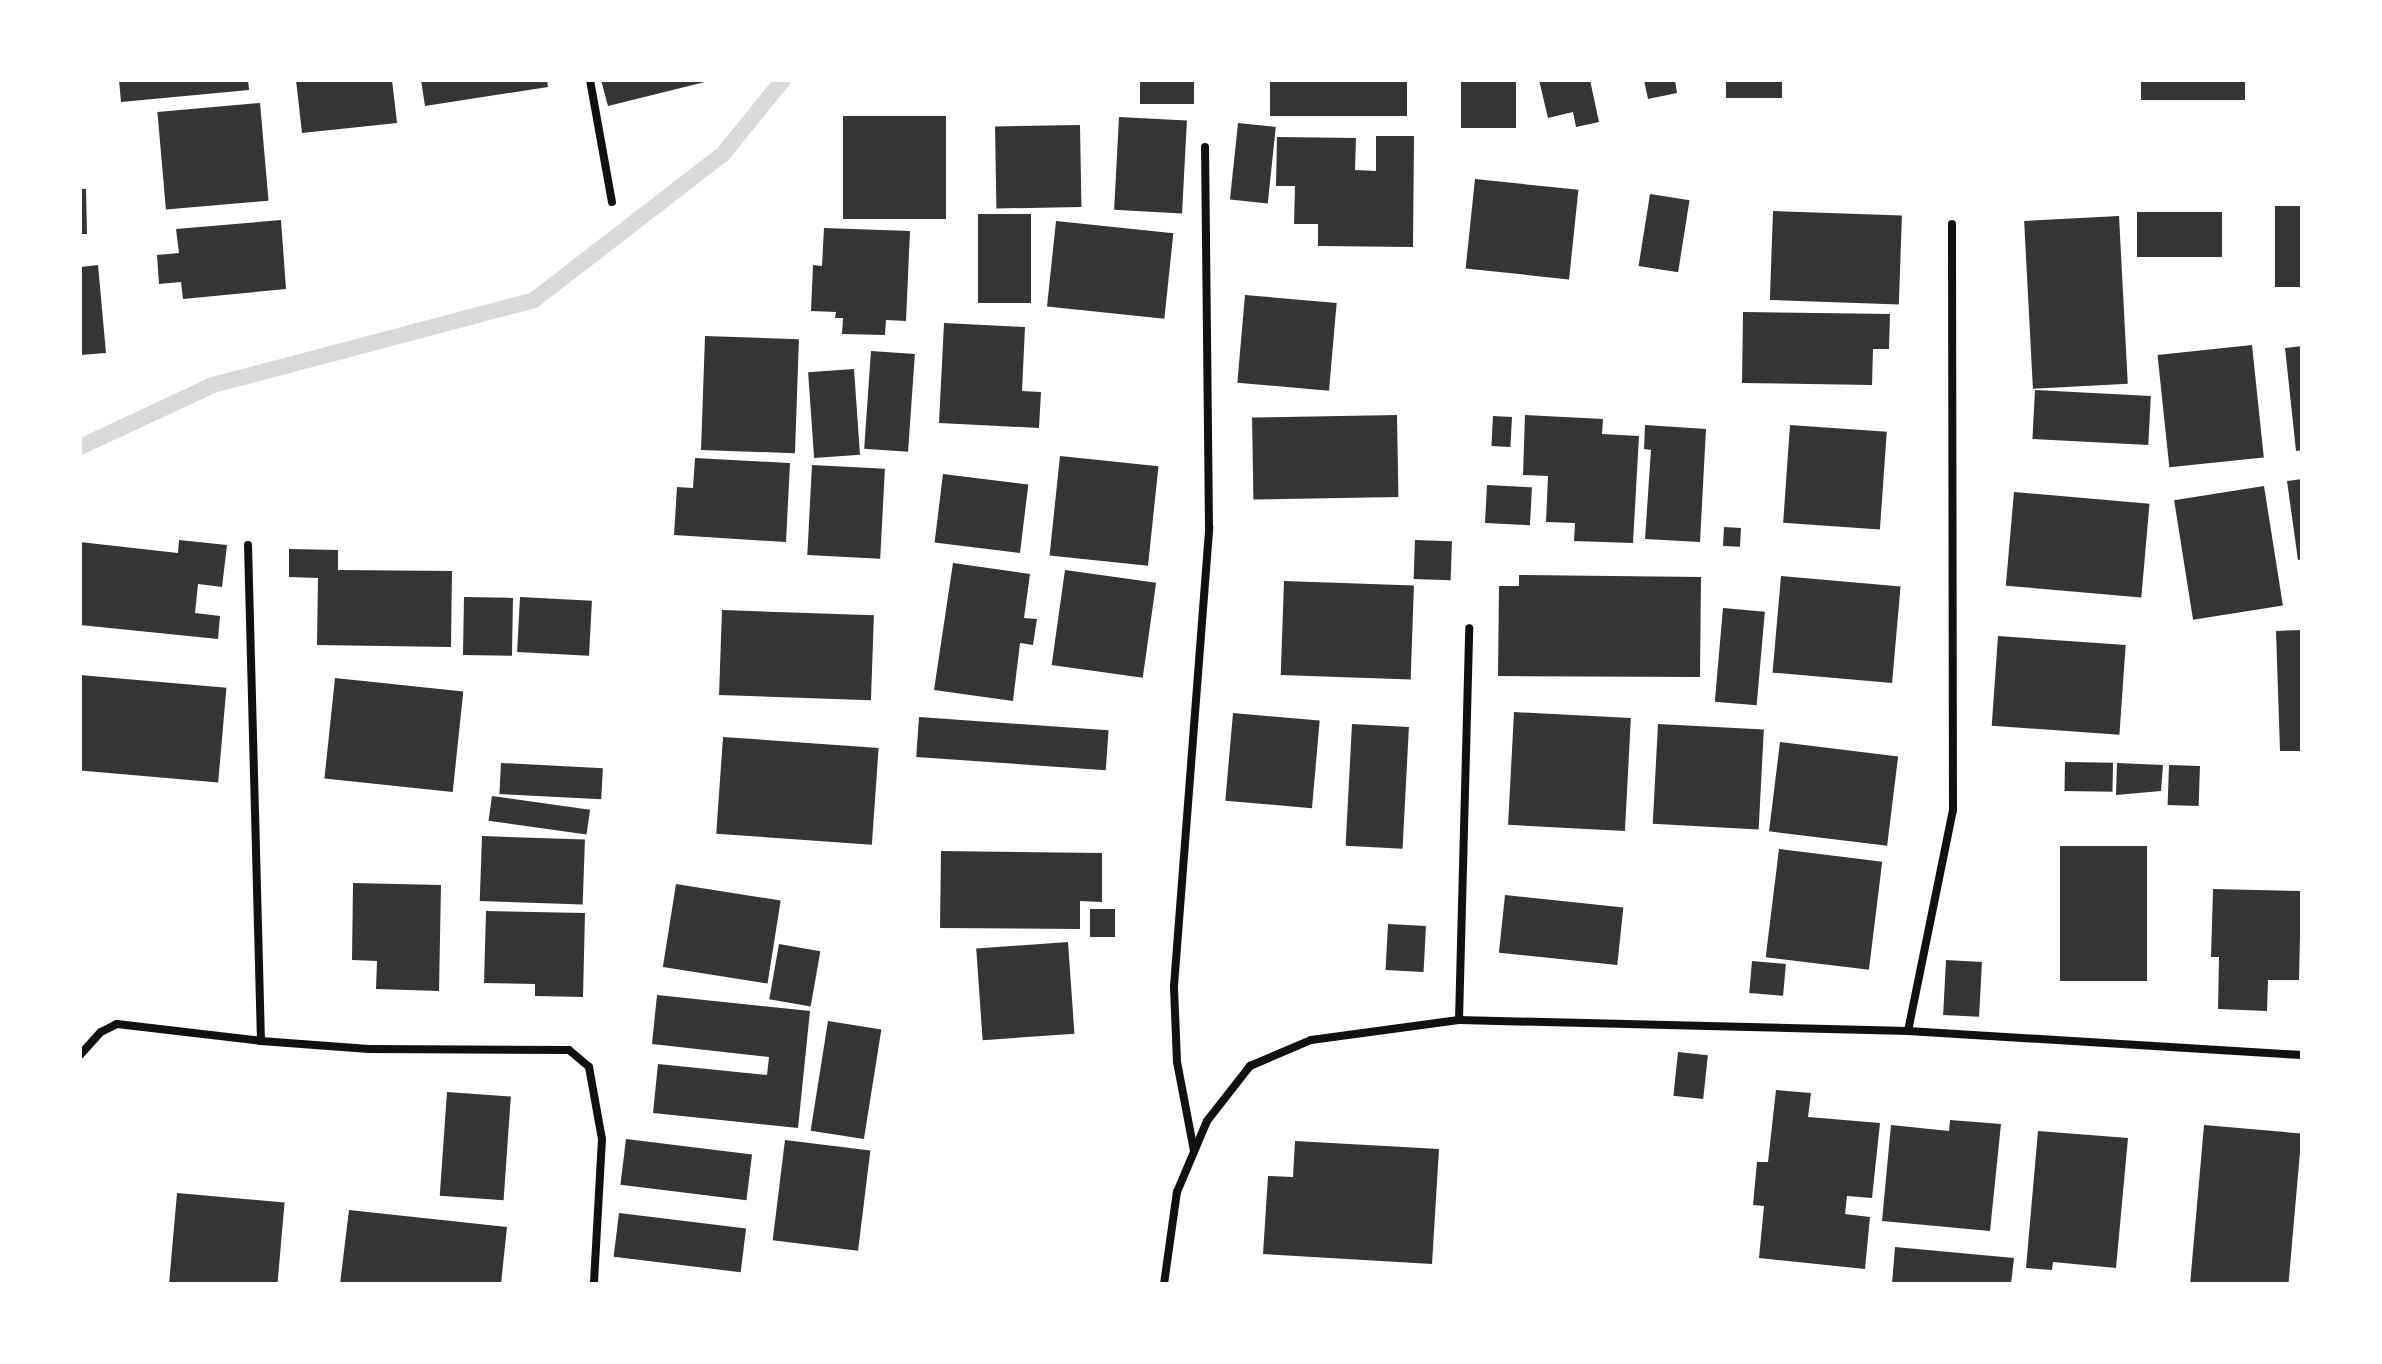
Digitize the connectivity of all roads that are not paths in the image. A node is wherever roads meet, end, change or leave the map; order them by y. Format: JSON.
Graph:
{"nodes":[{"id":1,"x":590,"y":80,"type":"edge"},
{"id":2,"x":1205,"y":147,"type":"dead end"},
{"id":3,"x":612,"y":202,"type":"dead end"},
{"id":4,"x":1952,"y":224,"type":"dead end"},
{"id":5,"x":248,"y":545,"type":"dead end"},
{"id":6,"x":1469,"y":628,"type":"dead end"},
{"id":7,"x":1459,"y":1020,"type":"junction"},
{"id":8,"x":1908,"y":1031,"type":"junction"},
{"id":9,"x":261,"y":1041,"type":"junction"},
{"id":10,"x":80,"y":1055,"type":"edge"},
{"id":11,"x":2302,"y":1055,"type":"edge"},
{"id":12,"x":1194,"y":1152,"type":"junction"},
{"id":13,"x":594,"y":1284,"type":"edge"},
{"id":14,"x":1164,"y":1284,"type":"edge"}],
"edges":[{"from":1,"to":3,"type":"street"},
{"from":2,"to":12,"type":"street"},
{"from":4,"to":8,"type":"street"},
{"from":5,"to":9,"type":"street"},
{"from":6,"to":7,"type":"street"},
{"from":7,"to":8,"type":"street"},
{"from":7,"to":12,"type":"street"},
{"from":8,"to":11,"type":"street"},
{"from":9,"to":10,"type":"street"},
{"from":9,"to":13,"type":"street"},
{"from":12,"to":14,"type":"street"}]}
